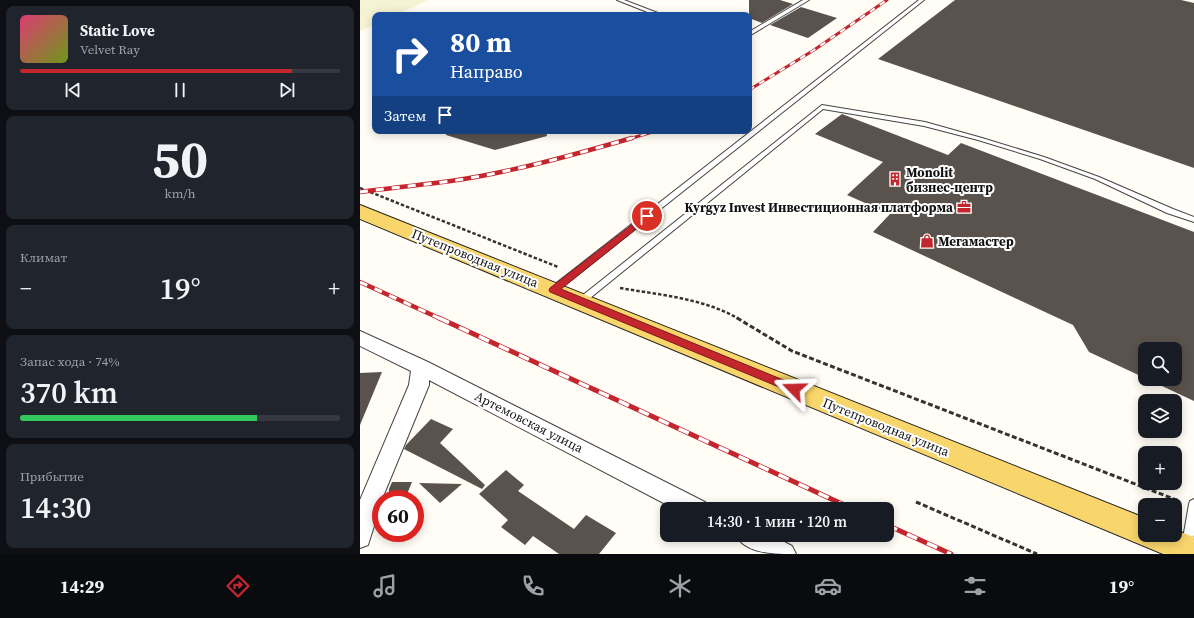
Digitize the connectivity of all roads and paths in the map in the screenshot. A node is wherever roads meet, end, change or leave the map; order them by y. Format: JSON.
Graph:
{"nodes":[{"id":1,"x":618,"y":0,"type":"edge"},
{"id":2,"x":807,"y":0,"type":"edge"},
{"id":3,"x":922,"y":0,"type":"edge"},
{"id":4,"x":652,"y":12,"type":"edge"},
{"id":5,"x":752,"y":32,"type":"edge"},
{"id":6,"x":752,"y":134,"type":"edge"},
{"id":7,"x":752,"y":134,"type":"edge"},
{"id":8,"x":360,"y":188,"type":"edge"},
{"id":9,"x":360,"y":211,"type":"edge"},
{"id":10,"x":1194,"y":220,"type":"edge"},
{"id":11,"x":574,"y":274,"type":"junction"},
{"id":12,"x":601,"y":285,"type":"junction"},
{"id":13,"x":553,"y":290,"type":"junction"},
{"id":14,"x":581,"y":301,"type":"junction"},
{"id":15,"x":360,"y":338,"type":"edge"},
{"id":16,"x":421,"y":367,"type":"junction"},
{"id":17,"x":683,"y":502,"type":"edge"},
{"id":18,"x":916,"y":502,"type":"dead end"},
{"id":19,"x":1194,"y":505,"type":"edge"},
{"id":20,"x":1138,"y":529,"type":"edge"},
{"id":21,"x":360,"y":537,"type":"edge"},
{"id":22,"x":761,"y":542,"type":"edge"},
{"id":23,"x":1170,"y":542,"type":"edge"},
{"id":24,"x":1190,"y":550,"type":"edge"},
{"id":25,"x":784,"y":554,"type":"edge"},
{"id":26,"x":1037,"y":554,"type":"edge"}],
"edges":[{"from":1,"to":4,"type":"lane"},
{"from":2,"to":5,"type":"lane"},
{"from":3,"to":7,"type":"lane"},
{"from":6,"to":11,"type":"lane"},
{"from":8,"to":11,"type":"path"},
{"from":9,"to":13,"type":"main road","name":"Путепроводная улица"},
{"from":10,"to":12,"type":"lane"},
{"from":11,"to":13,"type":"lane"},
{"from":12,"to":14,"type":"lane"},
{"from":12,"to":19,"type":"path"},
{"from":13,"to":14,"type":"main road","name":"Путепроводная улица"},
{"from":14,"to":20,"type":"main road","name":"Путепроводная улица"},
{"from":15,"to":16,"type":"street","name":"Артемовская улица"},
{"from":16,"to":17,"type":"street","name":"Артемовская улица"},
{"from":16,"to":21,"type":"street"},
{"from":18,"to":26,"type":"path"},
{"from":19,"to":24,"type":"lane"},
{"from":22,"to":25,"type":"street"},
{"from":23,"to":24,"type":"main road"}]}
